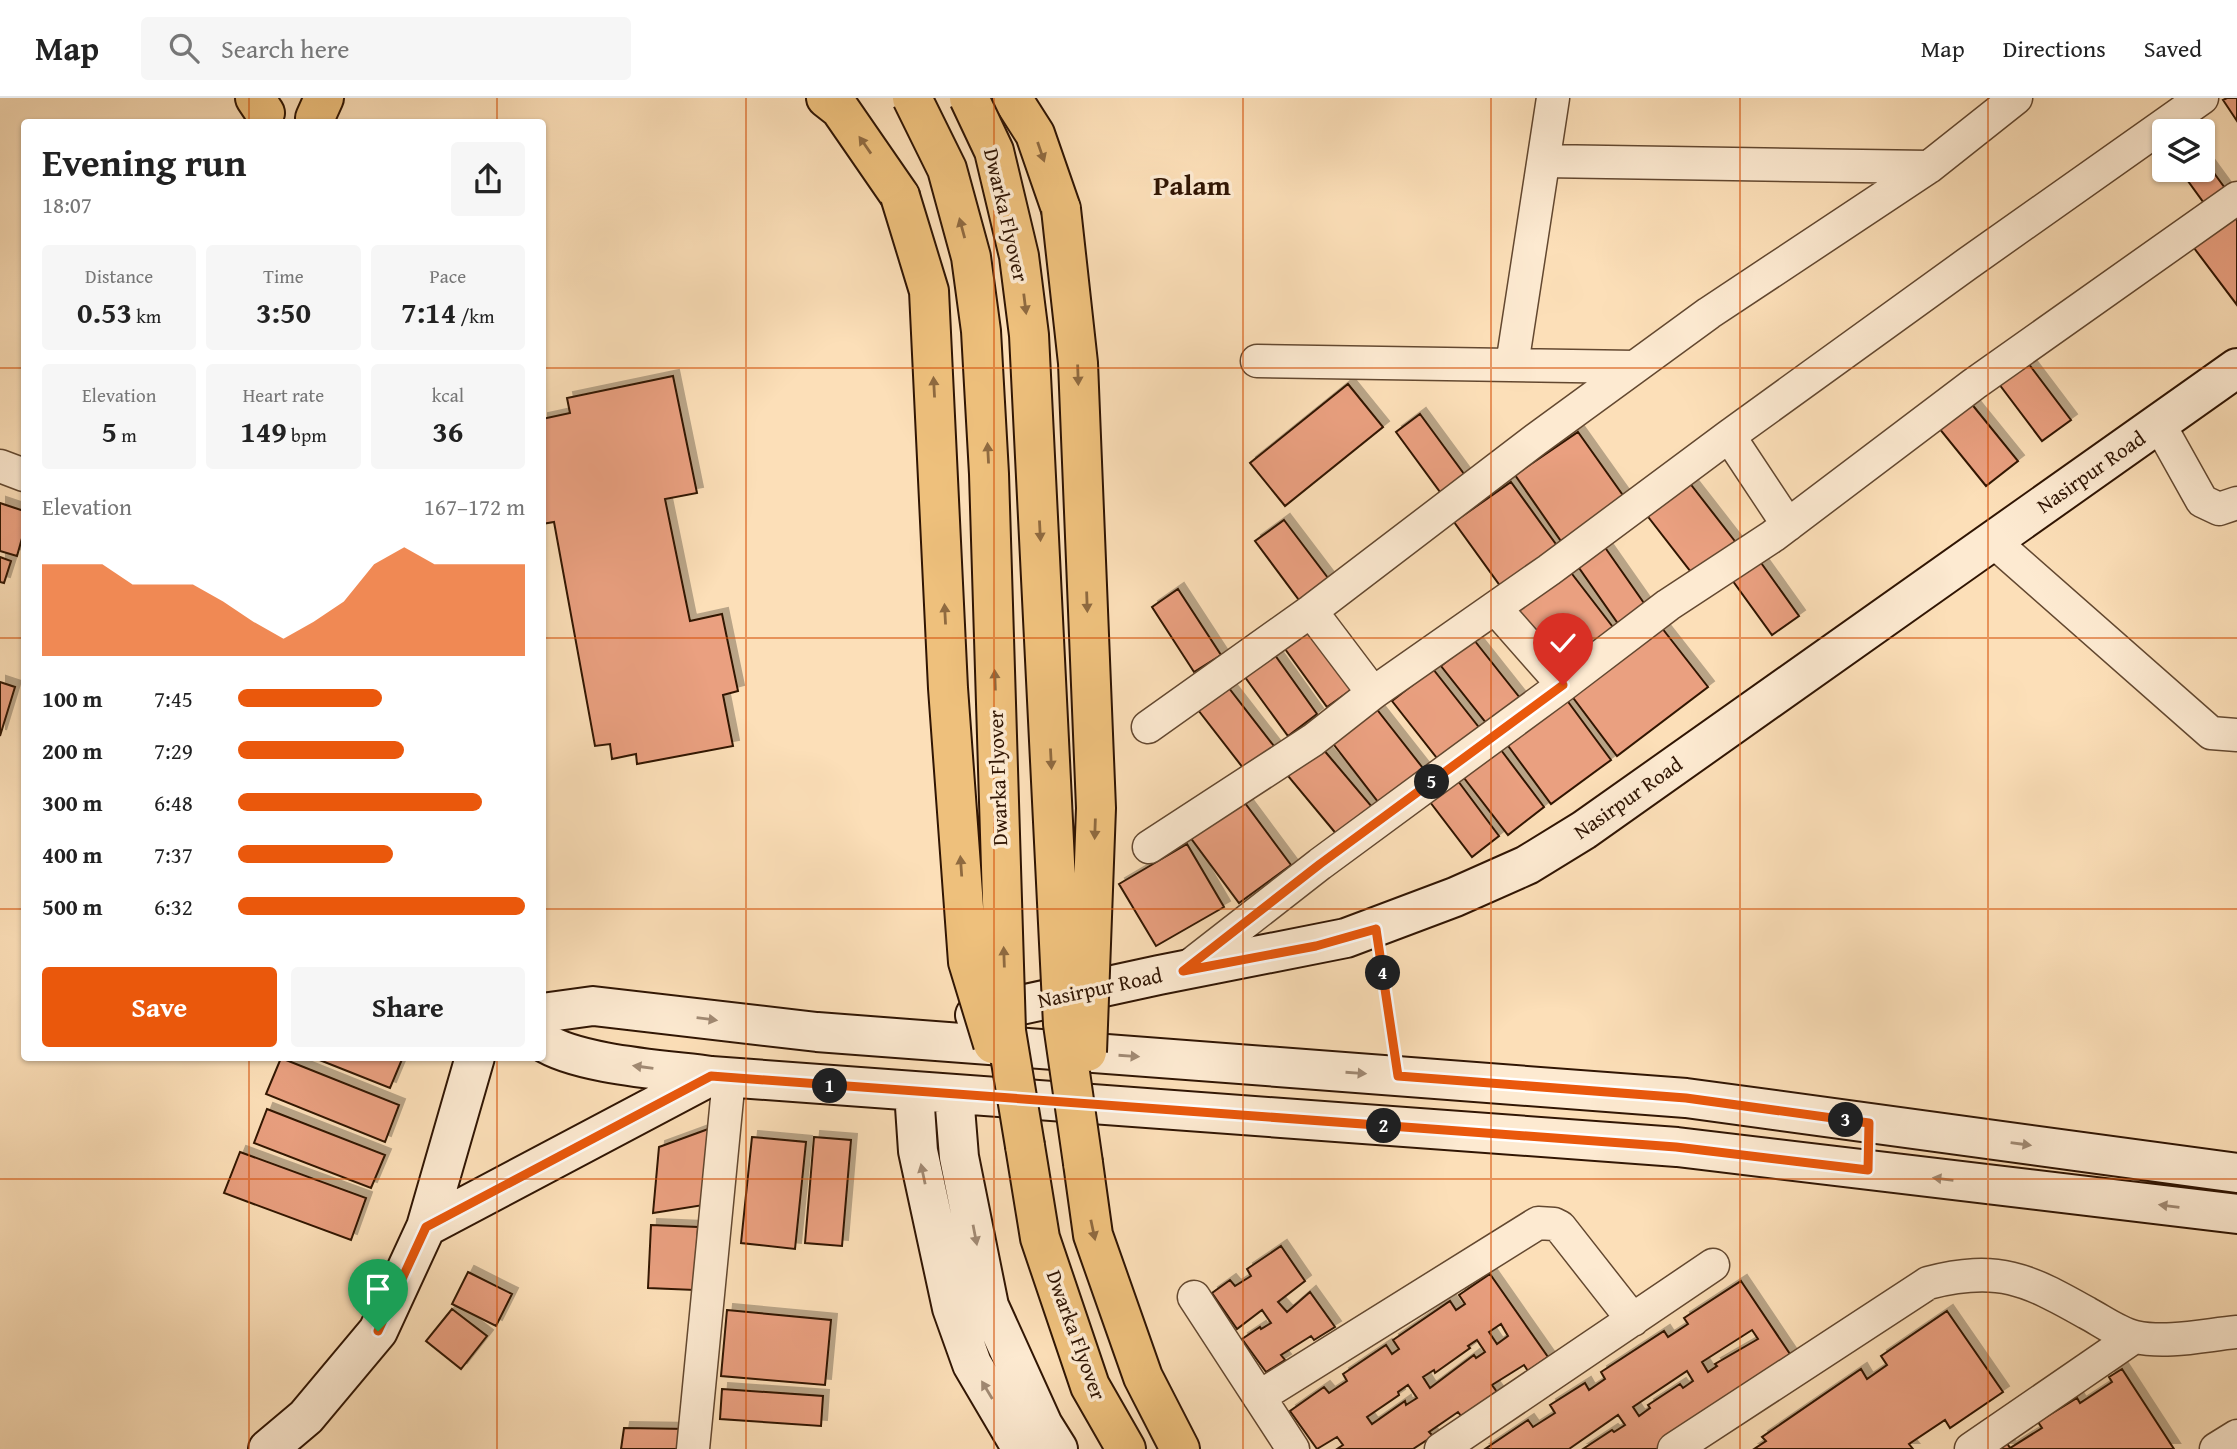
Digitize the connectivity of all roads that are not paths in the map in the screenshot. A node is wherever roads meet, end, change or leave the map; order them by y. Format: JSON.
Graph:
{"nodes":[{"id":1,"x":826,"y":98,"type":"edge"},
{"id":2,"x":912,"y":98,"type":"edge"},
{"id":3,"x":969,"y":98,"type":"edge"},
{"id":4,"x":1012,"y":98,"type":"edge"},
{"id":5,"x":1553,"y":98,"type":"edge"},
{"id":6,"x":2017,"y":98,"type":"edge"},
{"id":7,"x":2202,"y":98,"type":"edge"},
{"id":8,"x":1544,"y":161,"type":"junction"},
{"id":9,"x":1929,"y":167,"type":"junction"},
{"id":10,"x":2237,"y":198,"type":"edge"},
{"id":11,"x":1257,"y":361,"type":"dead end"},
{"id":12,"x":1512,"y":365,"type":"junction"},
{"id":13,"x":1635,"y":367,"type":"junction"},
{"id":14,"x":2237,"y":368,"type":"edge"},
{"id":15,"x":2159,"y":424,"type":"junction"},
{"id":16,"x":1729,"y":436,"type":"junction"},
{"id":17,"x":0,"y":466,"type":"edge"},
{"id":18,"x":21,"y":474,"type":"edge"},
{"id":19,"x":2237,"y":503,"type":"edge"},
{"id":20,"x":1788,"y":525,"type":"junction"},
{"id":21,"x":1993,"y":541,"type":"junction"},
{"id":22,"x":1496,"y":609,"type":"junction"},
{"id":23,"x":1311,"y":611,"type":"junction"},
{"id":24,"x":1563,"y":685,"type":"junction"},
{"id":25,"x":1373,"y":693,"type":"junction"},
{"id":26,"x":1148,"y":727,"type":"dead end"},
{"id":27,"x":2237,"y":735,"type":"edge"},
{"id":28,"x":1149,"y":847,"type":"dead end"},
{"id":29,"x":1183,"y":971,"type":"junction"},
{"id":30,"x":546,"y":1012,"type":"edge"},
{"id":31,"x":933,"y":1040,"type":"junction"},
{"id":32,"x":546,"y":1044,"type":"edge"},
{"id":33,"x":474,"y":1061,"type":"edge"},
{"id":34,"x":720,"y":1077,"type":"junction"},
{"id":35,"x":914,"y":1092,"type":"junction"},
{"id":36,"x":954,"y":1096,"type":"junction"},
{"id":37,"x":1869,"y":1123,"type":"junction"},
{"id":38,"x":1025,"y":1146,"type":"junction"},
{"id":39,"x":1083,"y":1163,"type":"junction"},
{"id":40,"x":1868,"y":1170,"type":"junction"},
{"id":41,"x":2237,"y":1173,"type":"edge"},
{"id":42,"x":2237,"y":1214,"type":"edge"},
{"id":43,"x":426,"y":1227,"type":"junction"},
{"id":44,"x":1713,"y":1265,"type":"dead end"},
{"id":45,"x":1194,"y":1297,"type":"dead end"},
{"id":46,"x":1633,"y":1320,"type":"junction"},
{"id":47,"x":2237,"y":1332,"type":"edge"},
{"id":48,"x":2134,"y":1337,"type":"junction"},
{"id":49,"x":1259,"y":1397,"type":"junction"},
{"id":50,"x":2237,"y":1436,"type":"edge"},
{"id":51,"x":268,"y":1449,"type":"edge"},
{"id":52,"x":694,"y":1449,"type":"edge"},
{"id":53,"x":1022,"y":1449,"type":"edge"},
{"id":54,"x":1058,"y":1449,"type":"edge"},
{"id":55,"x":1126,"y":1449,"type":"edge"},
{"id":56,"x":1180,"y":1449,"type":"edge"},
{"id":57,"x":1293,"y":1449,"type":"edge"},
{"id":58,"x":1441,"y":1449,"type":"edge"},
{"id":59,"x":1674,"y":1449,"type":"edge"},
{"id":60,"x":1971,"y":1449,"type":"edge"},
{"id":61,"x":2216,"y":1449,"type":"edge"}],
"edges":[{"from":38,"to":1,"type":"main road","one_way":true,"bridge":true},
{"from":38,"to":2,"type":"main road","name":"Dwarka Flyover","one_way":true,"bridge":true},
{"from":3,"to":39,"type":"main road","name":"Dwarka Flyover","one_way":true,"bridge":true},
{"from":4,"to":39,"type":"main road","one_way":true,"bridge":true},
{"from":5,"to":8,"type":"street"},
{"from":6,"to":9,"type":"street"},
{"from":7,"to":16,"type":"street"},
{"from":8,"to":9,"type":"street"},
{"from":8,"to":12,"type":"street"},
{"from":9,"to":13,"type":"street"},
{"from":10,"to":20,"type":"street"},
{"from":11,"to":12,"type":"street"},
{"from":12,"to":13,"type":"street"},
{"from":13,"to":23,"type":"street"},
{"from":14,"to":15,"type":"street","name":"Nasirpur Road"},
{"from":15,"to":19,"type":"street"},
{"from":15,"to":21,"type":"street","name":"Nasirpur Road"},
{"from":16,"to":20,"type":"street"},
{"from":16,"to":22,"type":"street"},
{"from":17,"to":18,"type":"street"},
{"from":20,"to":24,"type":"street"},
{"from":21,"to":27,"type":"street"},
{"from":21,"to":29,"type":"street","name":"Nasirpur Road"},
{"from":22,"to":24,"type":"street"},
{"from":22,"to":25,"type":"street"},
{"from":23,"to":25,"type":"street"},
{"from":23,"to":26,"type":"street"},
{"from":24,"to":29,"type":"street"},
{"from":25,"to":28,"type":"street"},
{"from":29,"to":31,"type":"street","name":"Nasirpur Road"},
{"from":30,"to":31,"type":"street","one_way":true},
{"from":31,"to":37,"type":"street","one_way":true},
{"from":34,"to":32,"type":"street","one_way":true},
{"from":33,"to":43,"type":"street"},
{"from":34,"to":35,"type":"street"},
{"from":34,"to":43,"type":"street"},
{"from":34,"to":52,"type":"street"},
{"from":35,"to":36,"type":"street"},
{"from":53,"to":35,"type":"street","one_way":true},
{"from":36,"to":40,"type":"street"},
{"from":36,"to":54,"type":"street","one_way":true},
{"from":37,"to":40,"type":"street"},
{"from":37,"to":41,"type":"street","one_way":true},
{"from":38,"to":55,"type":"main road","name":"Dwarka Flyover"},
{"from":39,"to":56,"type":"main road","name":"Dwarka Flyover","one_way":true},
{"from":42,"to":40,"type":"street","one_way":true},
{"from":43,"to":51,"type":"street"},
{"from":44,"to":46,"type":"street"},
{"from":45,"to":49,"type":"street"},
{"from":46,"to":49,"type":"street"},
{"from":46,"to":58,"type":"street"},
{"from":47,"to":48,"type":"street"},
{"from":48,"to":59,"type":"street"},
{"from":48,"to":60,"type":"street"},
{"from":49,"to":57,"type":"street"},
{"from":50,"to":61,"type":"street"}]}
